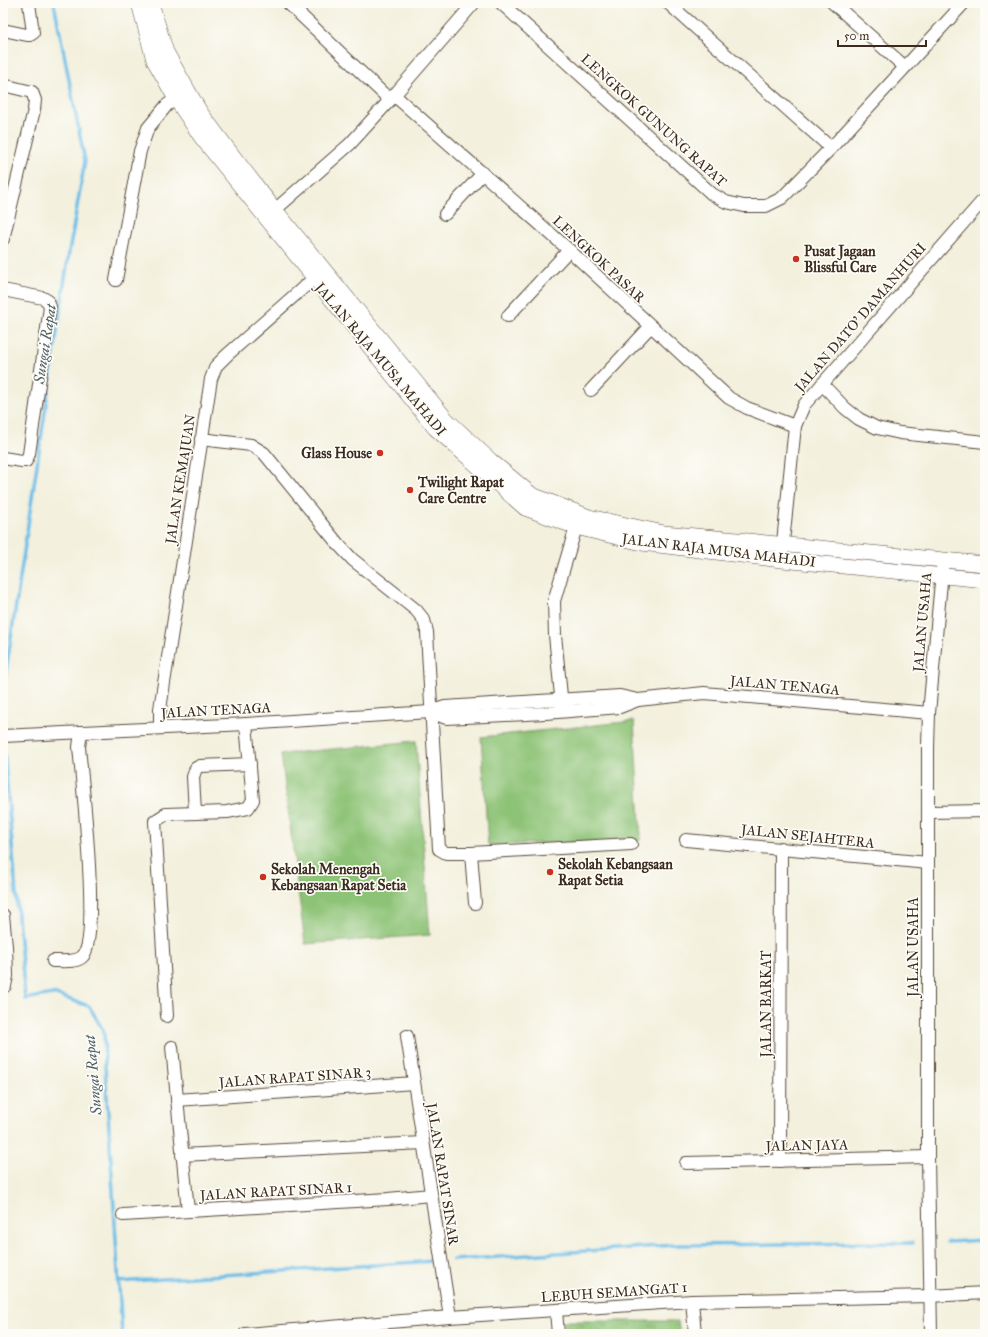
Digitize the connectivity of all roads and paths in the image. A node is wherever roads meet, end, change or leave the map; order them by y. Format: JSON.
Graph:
{"nodes":[{"id":1,"x":29,"y":3,"type":"edge"},
{"id":2,"x":139,"y":3,"type":"edge"},
{"id":3,"x":151,"y":3,"type":"edge"},
{"id":4,"x":288,"y":3,"type":"edge"},
{"id":5,"x":474,"y":3,"type":"edge"},
{"id":6,"x":501,"y":3,"type":"edge"},
{"id":7,"x":668,"y":3,"type":"edge"},
{"id":8,"x":833,"y":3,"type":"edge"},
{"id":9,"x":964,"y":3,"type":"edge"},
{"id":10,"x":3,"y":30,"type":"edge"},
{"id":11,"x":905,"y":67,"type":"junction"},
{"id":12,"x":3,"y":85,"type":"edge"},
{"id":13,"x":392,"y":98,"type":"junction"},
{"id":14,"x":176,"y":100,"type":"junction"},
{"id":15,"x":831,"y":148,"type":"junction"},
{"id":16,"x":483,"y":174,"type":"junction"},
{"id":17,"x":985,"y":198,"type":"edge"},
{"id":18,"x":271,"y":214,"type":"junction"},
{"id":19,"x":445,"y":214,"type":"dead end"},
{"id":20,"x":3,"y":238,"type":"edge"},
{"id":21,"x":569,"y":250,"type":"junction"},
{"id":22,"x":319,"y":274,"type":"junction"},
{"id":23,"x":116,"y":280,"type":"dead end"},
{"id":24,"x":3,"y":290,"type":"edge"},
{"id":25,"x":508,"y":316,"type":"dead end"},
{"id":26,"x":650,"y":327,"type":"junction"},
{"id":27,"x":822,"y":384,"type":"junction"},
{"id":28,"x":591,"y":390,"type":"dead end"},
{"id":29,"x":795,"y":426,"type":"junction"},
{"id":30,"x":201,"y":439,"type":"junction"},
{"id":31,"x":985,"y":442,"type":"edge"},
{"id":32,"x":3,"y":458,"type":"edge"},
{"id":33,"x":576,"y":527,"type":"junction"},
{"id":34,"x":783,"y":544,"type":"junction"},
{"id":35,"x":782,"y":560,"type":"junction"},
{"id":36,"x":943,"y":560,"type":"junction"},
{"id":37,"x":985,"y":564,"type":"edge"},
{"id":38,"x":942,"y":576,"type":"junction"},
{"id":39,"x":985,"y":580,"type":"edge"},
{"id":40,"x":562,"y":705,"type":"junction"},
{"id":41,"x":430,"y":712,"type":"junction"},
{"id":42,"x":929,"y":713,"type":"junction"},
{"id":43,"x":246,"y":724,"type":"junction"},
{"id":44,"x":160,"y":728,"type":"junction"},
{"id":45,"x":81,"y":732,"type":"junction"},
{"id":46,"x":5,"y":736,"type":"edge"},
{"id":47,"x":250,"y":764,"type":"junction"},
{"id":48,"x":985,"y":811,"type":"edge"},
{"id":49,"x":195,"y":812,"type":"junction"},
{"id":50,"x":929,"y":812,"type":"junction"},
{"id":51,"x":686,"y":840,"type":"dead end"},
{"id":52,"x":630,"y":844,"type":"dead end"},
{"id":53,"x":781,"y":848,"type":"junction"},
{"id":54,"x":471,"y":853,"type":"junction"},
{"id":55,"x":928,"y":863,"type":"junction"},
{"id":56,"x":475,"y":903,"type":"dead end"},
{"id":57,"x":3,"y":915,"type":"edge"},
{"id":58,"x":4,"y":947,"type":"edge"},
{"id":59,"x":53,"y":961,"type":"dead end"},
{"id":60,"x":3,"y":986,"type":"edge"},
{"id":61,"x":167,"y":1016,"type":"dead end"},
{"id":62,"x":407,"y":1036,"type":"dead end"},
{"id":63,"x":172,"y":1046,"type":"dead end"},
{"id":64,"x":414,"y":1083,"type":"junction"},
{"id":65,"x":177,"y":1100,"type":"junction"},
{"id":66,"x":423,"y":1143,"type":"junction"},
{"id":67,"x":182,"y":1155,"type":"junction"},
{"id":68,"x":928,"y":1157,"type":"junction"},
{"id":69,"x":780,"y":1161,"type":"junction"},
{"id":70,"x":686,"y":1163,"type":"dead end"},
{"id":71,"x":431,"y":1195,"type":"junction"},
{"id":72,"x":188,"y":1211,"type":"junction"},
{"id":73,"x":123,"y":1215,"type":"dead end"},
{"id":74,"x":985,"y":1293,"type":"edge"},
{"id":75,"x":930,"y":1296,"type":"junction"},
{"id":76,"x":692,"y":1301,"type":"junction"},
{"id":77,"x":556,"y":1311,"type":"junction"},
{"id":78,"x":450,"y":1317,"type":"junction"},
{"id":79,"x":299,"y":1332,"type":"edge"},
{"id":80,"x":245,"y":1334,"type":"edge"},
{"id":81,"x":558,"y":1334,"type":"edge"},
{"id":82,"x":695,"y":1334,"type":"edge"},
{"id":83,"x":931,"y":1334,"type":"edge"}],
"edges":[{"from":1,"to":10,"type":"street"},
{"from":2,"to":14,"type":"main road","name":"JALAN RAJA MUSA MAHADI"},
{"from":3,"to":18,"type":"main road","name":"JALAN RAJA MUSA MAHADI"},
{"from":4,"to":13,"type":"street","name":"LENGKOK PASAR"},
{"from":5,"to":13,"type":"street"},
{"from":6,"to":15,"type":"street","name":"LENGKOK GUNUNG RAPAT"},
{"from":7,"to":15,"type":"street"},
{"from":8,"to":11,"type":"street"},
{"from":9,"to":11,"type":"street","name":"LENGKOK GUNUNG RAPAT"},
{"from":11,"to":15,"type":"street","name":"LENGKOK GUNUNG RAPAT"},
{"from":12,"to":20,"type":"street"},
{"from":13,"to":16,"type":"street","name":"LENGKOK PASAR"},
{"from":13,"to":18,"type":"street"},
{"from":14,"to":18,"type":"main road","name":"JALAN RAJA MUSA MAHADI"},
{"from":14,"to":23,"type":"street"},
{"from":16,"to":19,"type":"street"},
{"from":16,"to":21,"type":"street","name":"LENGKOK PASAR"},
{"from":17,"to":27,"type":"street","name":"JALAN DATO' DAMANHURI"},
{"from":18,"to":22,"type":"main road","name":"JALAN RAJA MUSA MAHADI"},
{"from":21,"to":25,"type":"street"},
{"from":21,"to":26,"type":"street","name":"LENGKOK PASAR"},
{"from":22,"to":30,"type":"street","name":"JALAN KEMAJUAN"},
{"from":22,"to":33,"type":"main road","name":"JALAN RAJA MUSA MAHADI"},
{"from":22,"to":34,"type":"main road","name":"JALAN RAJA MUSA MAHADI"},
{"from":24,"to":32,"type":"street"},
{"from":26,"to":28,"type":"street"},
{"from":26,"to":29,"type":"street","name":"LENGKOK PASAR"},
{"from":27,"to":29,"type":"street","name":"JALAN DATO' DAMANHURI"},
{"from":27,"to":31,"type":"street"},
{"from":29,"to":34,"type":"street","name":"JALAN DATO' DAMANHURI"},
{"from":30,"to":41,"type":"street"},
{"from":30,"to":44,"type":"street","name":"JALAN KEMAJUAN"},
{"from":33,"to":35,"type":"main road","name":"JALAN RAJA MUSA MAHADI"},
{"from":33,"to":40,"type":"street"},
{"from":34,"to":35,"type":"street","name":"JALAN DATO' DAMANHURI"},
{"from":34,"to":36,"type":"main road","name":"JALAN RAJA MUSA MAHADI"},
{"from":35,"to":38,"type":"main road","name":"JALAN RAJA MUSA MAHADI"},
{"from":36,"to":37,"type":"main road","name":"JALAN RAJA MUSA MAHADI"},
{"from":36,"to":38,"type":"street","name":"JALAN USAHA"},
{"from":38,"to":39,"type":"main road","name":"JALAN RAJA MUSA MAHADI"},
{"from":38,"to":42,"type":"street","name":"JALAN USAHA"},
{"from":40,"to":41,"type":"street","name":"JALAN TENAGA"},
{"from":40,"to":42,"type":"street","name":"JALAN TENAGA"},
{"from":41,"to":43,"type":"street","name":"JALAN TENAGA"},
{"from":41,"to":54,"type":"street"},
{"from":42,"to":50,"type":"street","name":"JALAN USAHA"},
{"from":43,"to":44,"type":"street","name":"JALAN TENAGA"},
{"from":43,"to":47,"type":"street"},
{"from":44,"to":45,"type":"street","name":"JALAN TENAGA"},
{"from":45,"to":46,"type":"street","name":"JALAN TENAGA"},
{"from":45,"to":59,"type":"street"},
{"from":47,"to":49,"type":"street"},
{"from":47,"to":49,"type":"street"},
{"from":48,"to":50,"type":"street"},
{"from":49,"to":61,"type":"street"},
{"from":50,"to":55,"type":"street","name":"JALAN USAHA"},
{"from":51,"to":53,"type":"street","name":"JALAN SEJAHTERA"},
{"from":52,"to":54,"type":"street"},
{"from":53,"to":55,"type":"street","name":"JALAN SEJAHTERA"},
{"from":53,"to":69,"type":"street","name":"JALAN BARKAT"},
{"from":54,"to":56,"type":"street"},
{"from":55,"to":68,"type":"street","name":"JALAN USAHA"},
{"from":57,"to":58,"type":"street"},
{"from":58,"to":60,"type":"street"},
{"from":62,"to":64,"type":"street","name":"JALAN RAPAT SINAR"},
{"from":63,"to":65,"type":"street"},
{"from":64,"to":65,"type":"street","name":"JALAN RAPAT SINAR 3"},
{"from":64,"to":66,"type":"street","name":"JALAN RAPAT SINAR"},
{"from":65,"to":67,"type":"street"},
{"from":66,"to":67,"type":"street"},
{"from":66,"to":71,"type":"street","name":"JALAN RAPAT SINAR"},
{"from":67,"to":72,"type":"street"},
{"from":68,"to":69,"type":"street","name":"JALAN JAYA"},
{"from":68,"to":75,"type":"street","name":"JALAN USAHA"},
{"from":69,"to":70,"type":"street","name":"JALAN JAYA"},
{"from":71,"to":72,"type":"street","name":"JALAN RAPAT SINAR 1"},
{"from":71,"to":78,"type":"street","name":"JALAN RAPAT SINAR"},
{"from":72,"to":73,"type":"street","name":"JALAN RAPAT SINAR 1"},
{"from":74,"to":75,"type":"street","name":"LEBUH SEMANGAT 1"},
{"from":75,"to":76,"type":"street","name":"LEBUH SEMANGAT 1"},
{"from":75,"to":83,"type":"street","name":"JALAN USAHA"},
{"from":76,"to":77,"type":"street","name":"LEBUH SEMANGAT 1"},
{"from":76,"to":82,"type":"street"},
{"from":77,"to":78,"type":"street","name":"LEBUH SEMANGAT 1"},
{"from":77,"to":81,"type":"street"},
{"from":78,"to":79,"type":"street","name":"LEBUH SEMANGAT 1"},
{"from":79,"to":80,"type":"street","name":"LEBUH SEMANGAT 1"}]}
